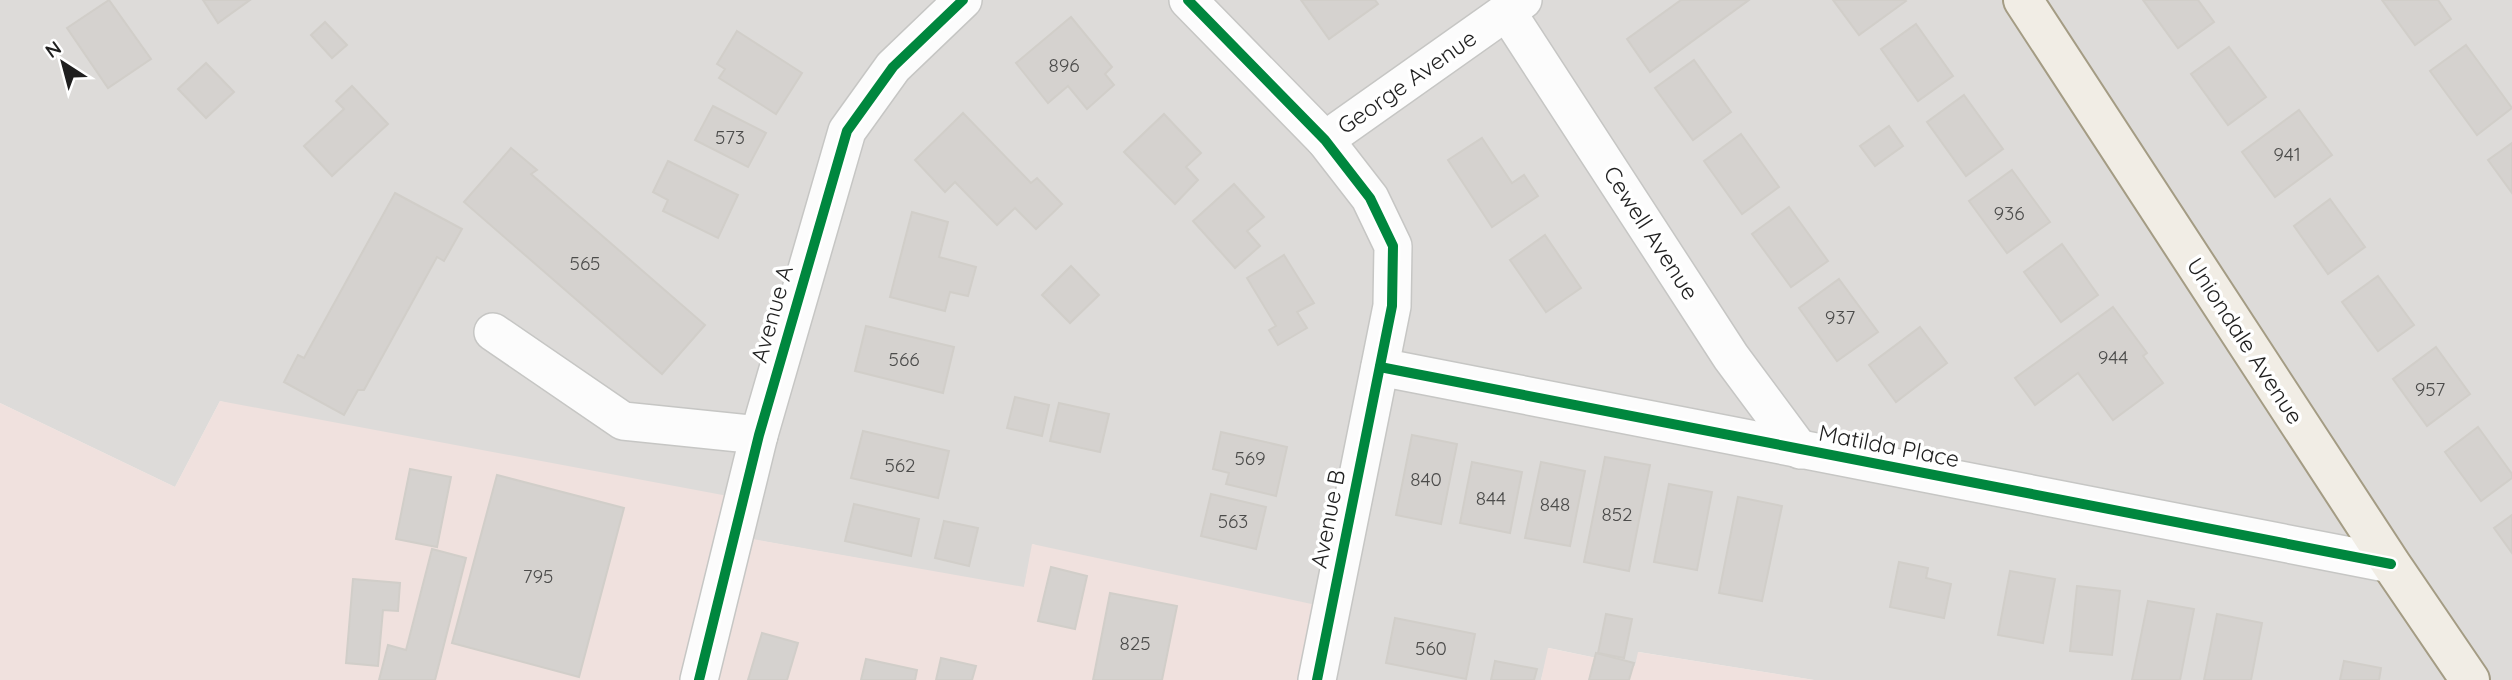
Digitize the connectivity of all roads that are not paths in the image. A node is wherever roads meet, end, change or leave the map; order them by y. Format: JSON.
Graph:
{"nodes":[{"id":1,"x":963,"y":0,"type":"edge"},
{"id":2,"x":1188,"y":0,"type":"edge"},
{"id":3,"x":2022,"y":0,"type":"edge"},
{"id":4,"x":1515,"y":6,"type":"edge"},
{"id":5,"x":1325,"y":140,"type":"junction"},
{"id":6,"x":493,"y":332,"type":"dead end"},
{"id":7,"x":1380,"y":367,"type":"junction"},
{"id":8,"x":759,"y":435,"type":"junction"},
{"id":9,"x":1800,"y":450,"type":"junction"},
{"id":10,"x":2391,"y":564,"type":"junction"},
{"id":11,"x":699,"y":680,"type":"edge"},
{"id":12,"x":1317,"y":680,"type":"edge"},
{"id":13,"x":2470,"y":680,"type":"edge"}],
"edges":[{"from":1,"to":8,"type":"street","name":"Avenue A"},
{"from":2,"to":5,"type":"street","name":"Avenue B"},
{"from":3,"to":10,"type":"main road","name":"Uniondale Avenue"},
{"from":4,"to":5,"type":"street","name":"George Avenue"},
{"from":4,"to":9,"type":"street","name":"Cewell Avenue"},
{"from":5,"to":7,"type":"street","name":"Avenue B"},
{"from":6,"to":8,"type":"street"},
{"from":7,"to":9,"type":"street","name":"Matilda Place"},
{"from":7,"to":12,"type":"street","name":"Avenue B"},
{"from":8,"to":11,"type":"street","name":"Avenue A"},
{"from":9,"to":10,"type":"street","name":"Matilda Place"},
{"from":10,"to":13,"type":"main road","name":"Uniondale Avenue"}]}
